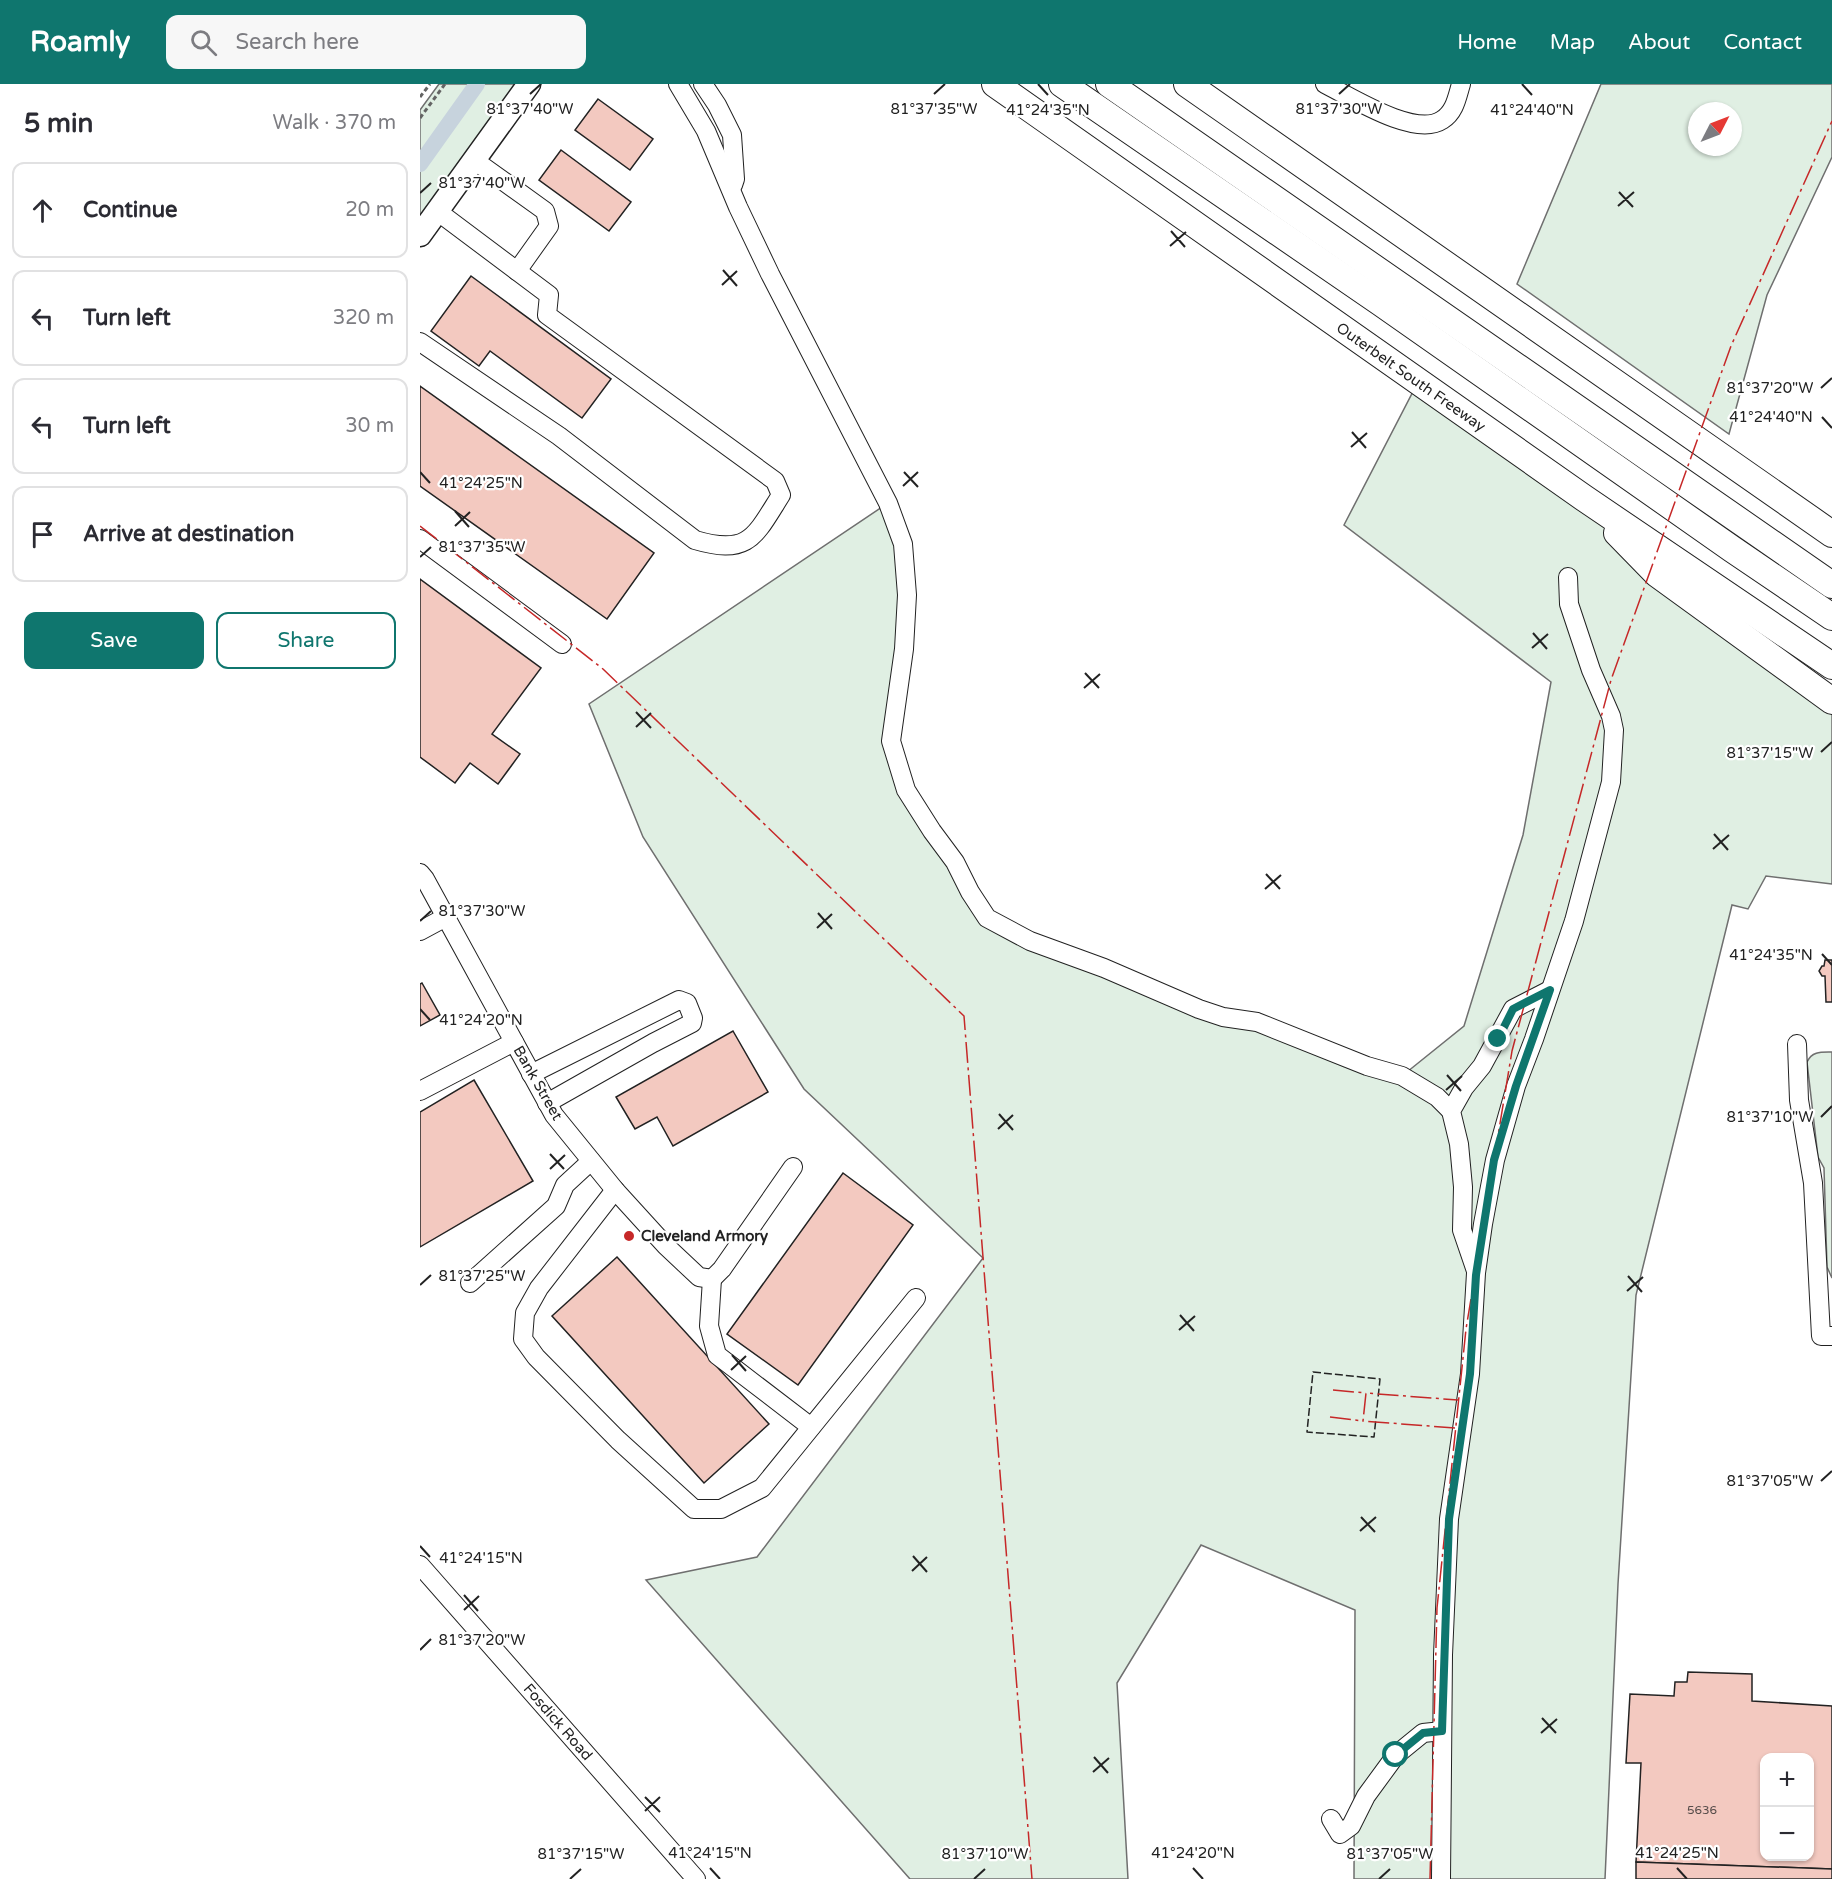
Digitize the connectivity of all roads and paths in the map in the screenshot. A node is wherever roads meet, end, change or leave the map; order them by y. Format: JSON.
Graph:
{"nodes":[{"id":1,"x":430,"y":84,"type":"edge"},
{"id":2,"x":445,"y":84,"type":"edge"},
{"id":3,"x":529,"y":84,"type":"edge"},
{"id":4,"x":678,"y":84,"type":"edge"},
{"id":5,"x":703,"y":84,"type":"edge"},
{"id":6,"x":994,"y":84,"type":"edge"},
{"id":7,"x":1062,"y":84,"type":"edge"},
{"id":8,"x":1108,"y":84,"type":"edge"},
{"id":9,"x":1187,"y":84,"type":"edge"},
{"id":10,"x":1325,"y":84,"type":"edge"},
{"id":11,"x":1348,"y":84,"type":"edge"},
{"id":12,"x":1461,"y":84,"type":"edge"},
{"id":13,"x":420,"y":97,"type":"edge"},
{"id":14,"x":420,"y":118,"type":"edge"},
{"id":15,"x":1401,"y":122,"type":"junction"},
{"id":16,"x":474,"y":160,"type":"junction"},
{"id":17,"x":731,"y":189,"type":"junction"},
{"id":18,"x":437,"y":211,"type":"junction"},
{"id":19,"x":420,"y":235,"type":"edge"},
{"id":20,"x":518,"y":272,"type":"junction"},
{"id":21,"x":420,"y":342,"type":"edge"},
{"id":22,"x":1832,"y":534,"type":"edge"},
{"id":23,"x":420,"y":539,"type":"edge"},
{"id":24,"x":1662,"y":564,"type":"junction"},
{"id":25,"x":1568,"y":577,"type":"dead end"},
{"id":26,"x":1832,"y":585,"type":"edge"},
{"id":27,"x":1832,"y":617,"type":"edge"},
{"id":28,"x":562,"y":644,"type":"dead end"},
{"id":29,"x":1832,"y":666,"type":"edge"},
{"id":30,"x":1832,"y":701,"type":"edge"},
{"id":31,"x":420,"y":873,"type":"edge"},
{"id":32,"x":446,"y":917,"type":"junction"},
{"id":33,"x":420,"y":931,"type":"edge"},
{"id":34,"x":1550,"y":990,"type":"junction"},
{"id":35,"x":514,"y":1042,"type":"junction"},
{"id":36,"x":1797,"y":1044,"type":"dead end"},
{"id":37,"x":531,"y":1074,"type":"junction"},
{"id":38,"x":420,"y":1091,"type":"edge"},
{"id":39,"x":547,"y":1103,"type":"junction"},
{"id":40,"x":1451,"y":1111,"type":"junction"},
{"id":41,"x":591,"y":1161,"type":"junction"},
{"id":42,"x":794,"y":1167,"type":"dead end"},
{"id":43,"x":615,"y":1190,"type":"junction"},
{"id":44,"x":1476,"y":1273,"type":"junction"},
{"id":45,"x":712,"y":1279,"type":"junction"},
{"id":46,"x":470,"y":1283,"type":"dead end"},
{"id":47,"x":1825,"y":1288,"type":"edge"},
{"id":48,"x":916,"y":1298,"type":"dead end"},
{"id":49,"x":1832,"y":1336,"type":"edge"},
{"id":50,"x":811,"y":1427,"type":"junction"},
{"id":51,"x":420,"y":1565,"type":"edge"},
{"id":52,"x":1442,"y":1731,"type":"junction"},
{"id":53,"x":1331,"y":1819,"type":"dead end"},
{"id":54,"x":696,"y":1879,"type":"edge"},
{"id":55,"x":1441,"y":1879,"type":"edge"}],
"edges":[{"from":1,"to":13,"type":"path"},
{"from":2,"to":14,"type":"path"},
{"from":3,"to":16,"type":"main road"},
{"from":4,"to":17,"type":"street"},
{"from":5,"to":17,"type":"street"},
{"from":6,"to":24,"type":"highway","name":"Outerbelt South Freeway"},
{"from":7,"to":27,"type":"highway"},
{"from":8,"to":26,"type":"highway"},
{"from":9,"to":22,"type":"highway"},
{"from":10,"to":15,"type":"street"},
{"from":11,"to":15,"type":"street"},
{"from":12,"to":15,"type":"street"},
{"from":16,"to":18,"type":"main road"},
{"from":16,"to":20,"type":"street"},
{"from":17,"to":40,"type":"street"},
{"from":18,"to":19,"type":"main road"},
{"from":18,"to":20,"type":"street"},
{"from":20,"to":21,"type":"street"},
{"from":23,"to":28,"type":"street"},
{"from":24,"to":29,"type":"highway"},
{"from":24,"to":30,"type":"highway"},
{"from":25,"to":34,"type":"street"},
{"from":31,"to":32,"type":"street","name":"Bank Street"},
{"from":32,"to":33,"type":"street"},
{"from":32,"to":35,"type":"street","name":"Bank Street"},
{"from":34,"to":40,"type":"street"},
{"from":34,"to":44,"type":"street"},
{"from":35,"to":37,"type":"street","name":"Bank Street"},
{"from":35,"to":38,"type":"street"},
{"from":36,"to":47,"type":"street"},
{"from":37,"to":39,"type":"street","name":"Bank Street"},
{"from":37,"to":39,"type":"street"},
{"from":39,"to":41,"type":"street","name":"Bank Street"},
{"from":40,"to":44,"type":"street"},
{"from":41,"to":43,"type":"street","name":"Bank Street"},
{"from":41,"to":46,"type":"street"},
{"from":42,"to":45,"type":"street"},
{"from":43,"to":45,"type":"street","name":"Bank Street"},
{"from":43,"to":50,"type":"street"},
{"from":44,"to":52,"type":"street"},
{"from":45,"to":50,"type":"street"},
{"from":47,"to":49,"type":"street"},
{"from":48,"to":50,"type":"street"},
{"from":51,"to":54,"type":"street","name":"Fosdick Road"},
{"from":52,"to":53,"type":"street"},
{"from":52,"to":55,"type":"street"}]}
